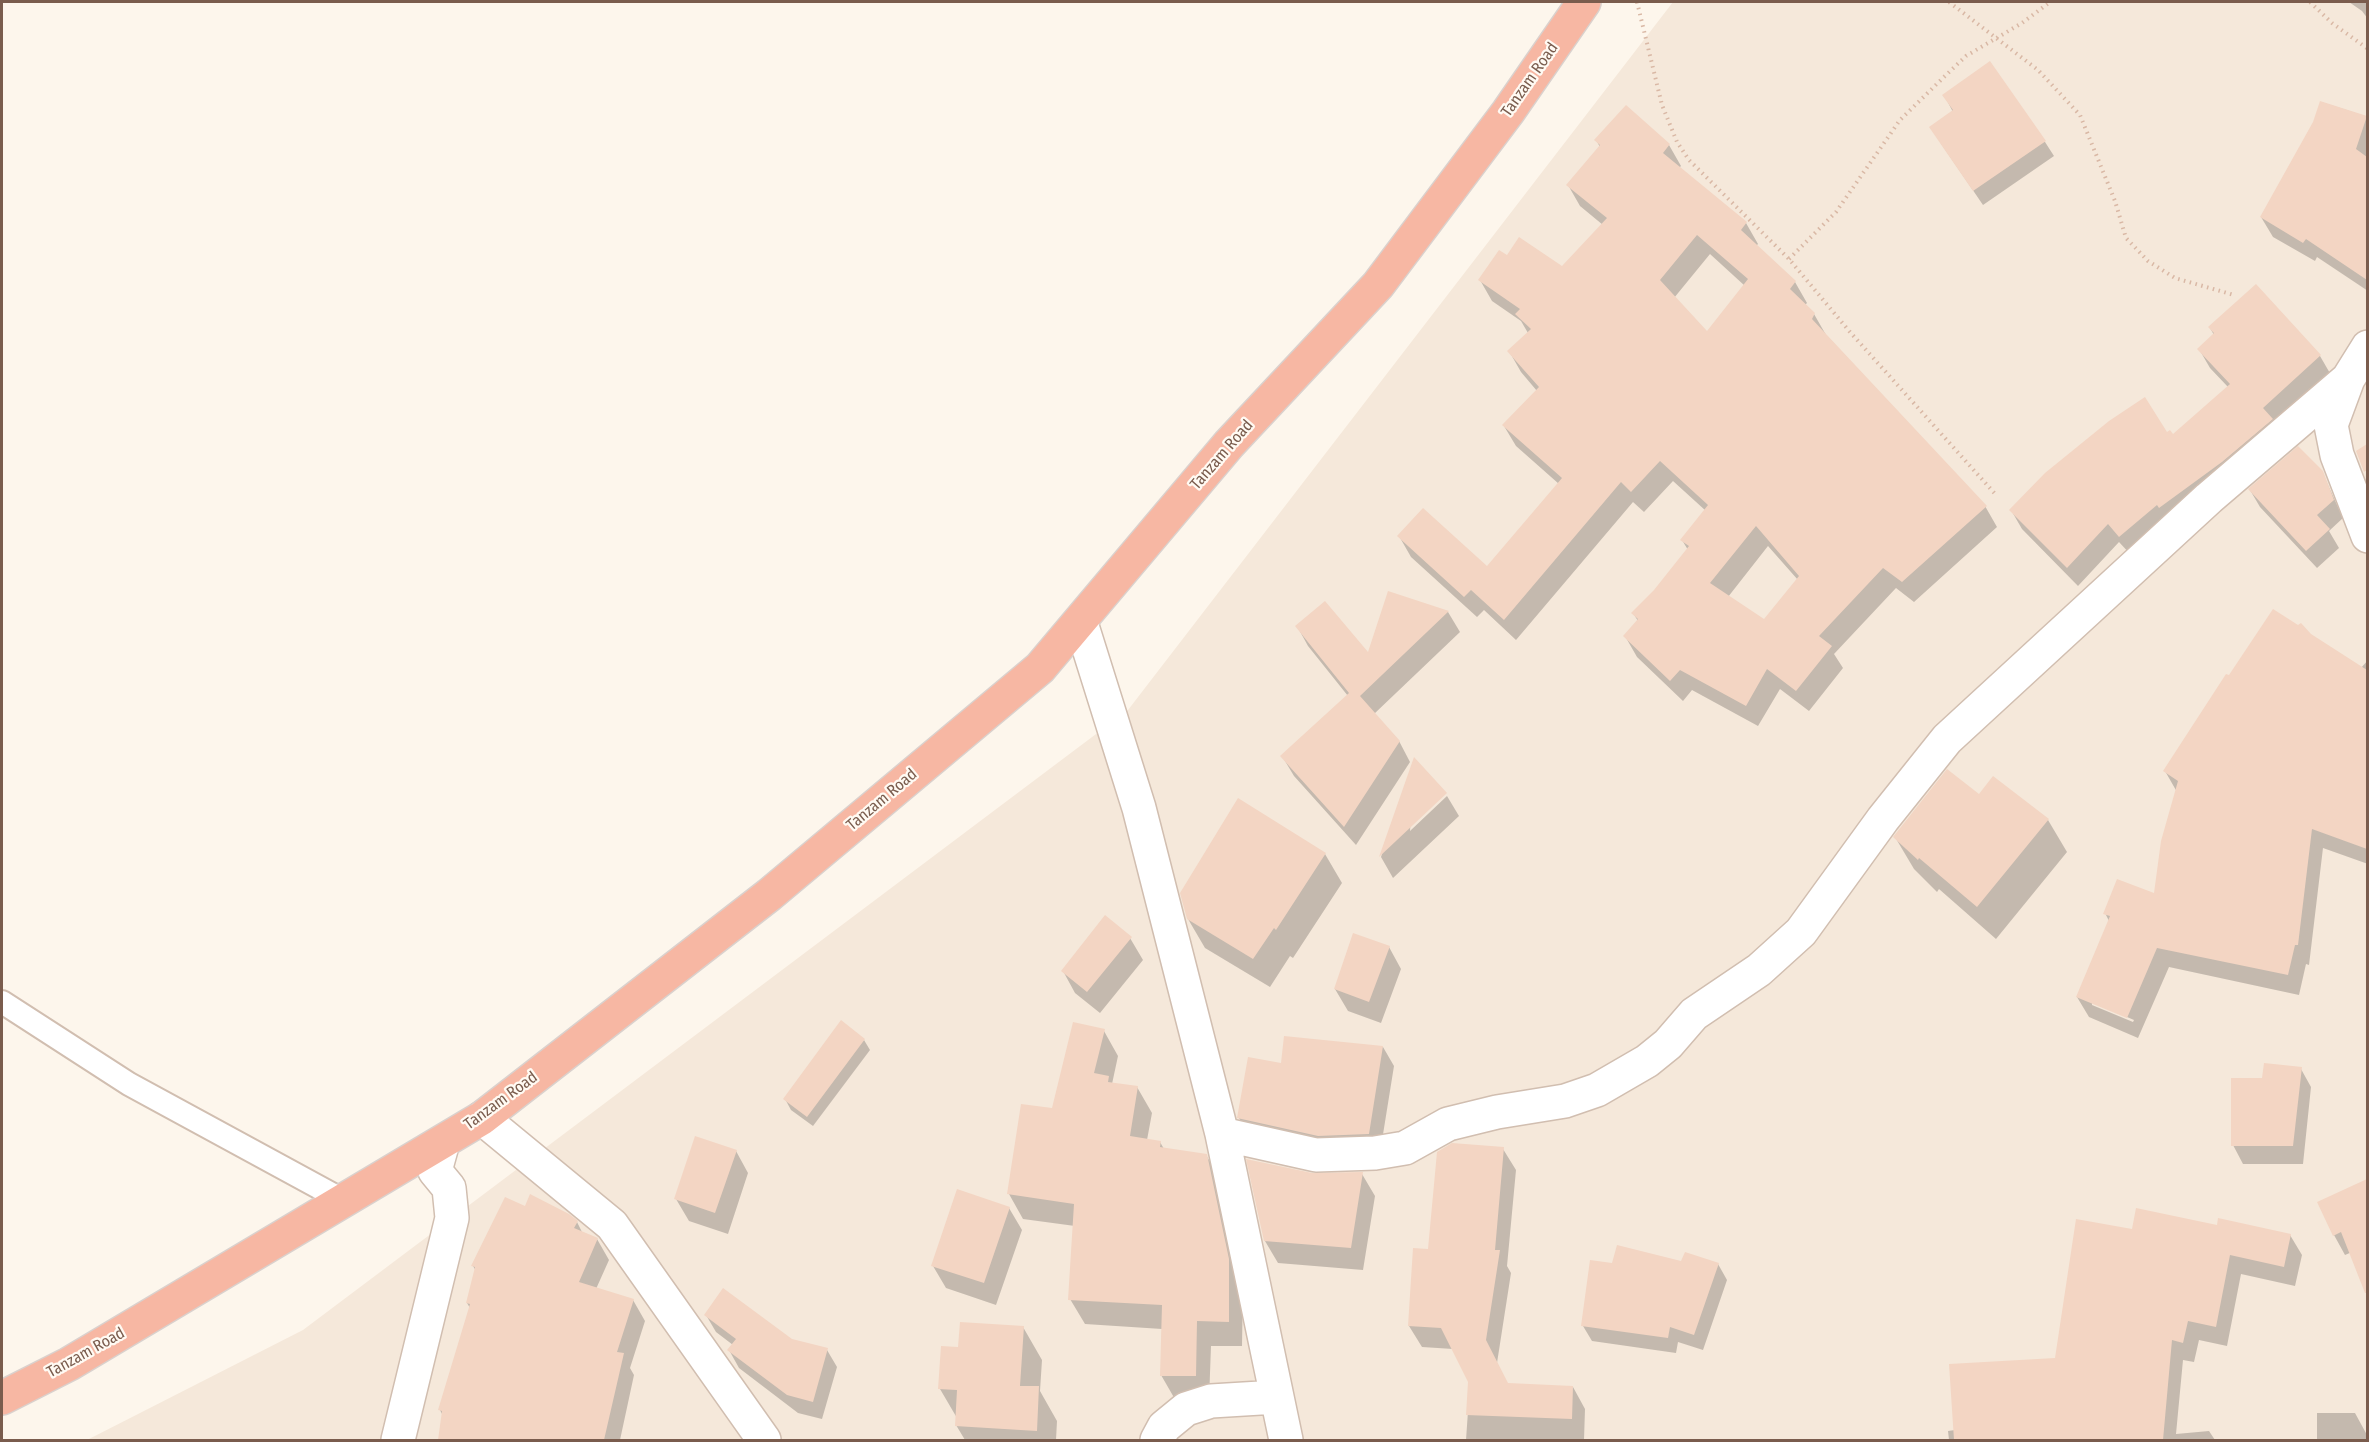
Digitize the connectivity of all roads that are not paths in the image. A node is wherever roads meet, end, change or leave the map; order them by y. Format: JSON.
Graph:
{"nodes":[{"id":1,"x":1584,"y":2,"type":"edge"},
{"id":2,"x":2367,"y":347,"type":"edge"},
{"id":3,"x":2348,"y":379,"type":"junction"},
{"id":4,"x":2367,"y":536,"type":"edge"},
{"id":5,"x":1082,"y":622,"type":"junction"},
{"id":6,"x":2,"y":1002,"type":"edge"},
{"id":7,"x":482,"y":1118,"type":"junction"},
{"id":8,"x":1222,"y":1134,"type":"junction"},
{"id":9,"x":443,"y":1142,"type":"junction"},
{"id":10,"x":346,"y":1202,"type":"junction"},
{"id":11,"x":1277,"y":1397,"type":"junction"},
{"id":12,"x":2,"y":1398,"type":"edge"},
{"id":13,"x":398,"y":1440,"type":"edge"},
{"id":14,"x":764,"y":1440,"type":"edge"},
{"id":15,"x":1157,"y":1440,"type":"edge"},
{"id":16,"x":1286,"y":1440,"type":"edge"}],
"edges":[{"from":1,"to":5,"type":"highway","name":"Tanzam Road"},
{"from":2,"to":3,"type":"street"},
{"from":3,"to":4,"type":"street"},
{"from":3,"to":8,"type":"street"},
{"from":5,"to":7,"type":"highway","name":"Tanzam Road"},
{"from":5,"to":8,"type":"street"},
{"from":6,"to":10,"type":"lane"},
{"from":7,"to":9,"type":"highway","name":"Tanzam Road"},
{"from":7,"to":14,"type":"street"},
{"from":8,"to":11,"type":"street"},
{"from":9,"to":10,"type":"highway","name":"Tanzam Road"},
{"from":9,"to":13,"type":"street"},
{"from":10,"to":12,"type":"highway","name":"Tanzam Road"},
{"from":11,"to":15,"type":"street"},
{"from":11,"to":16,"type":"street"}]}
